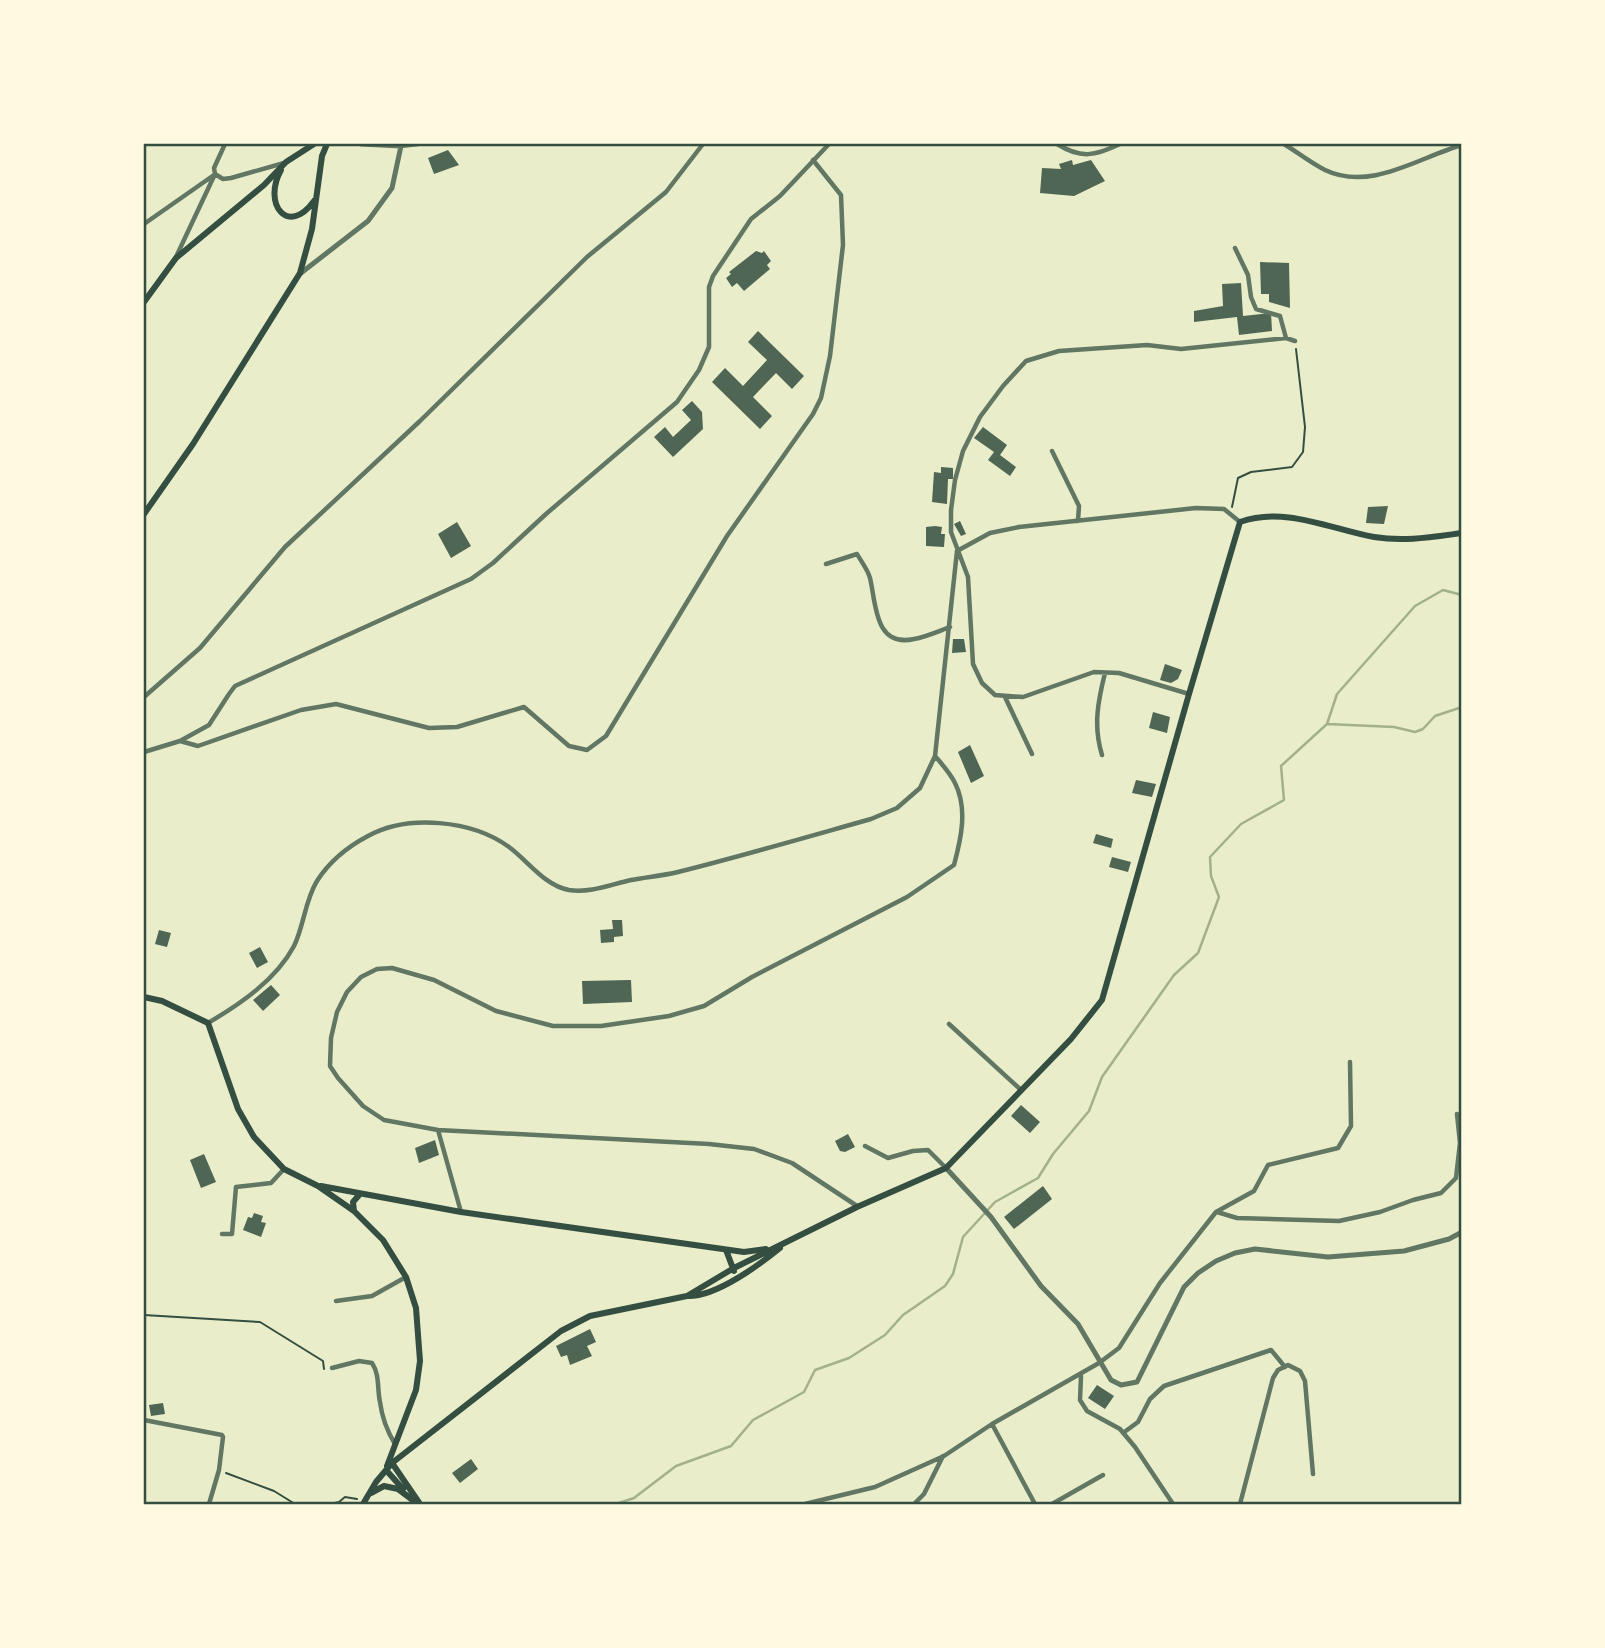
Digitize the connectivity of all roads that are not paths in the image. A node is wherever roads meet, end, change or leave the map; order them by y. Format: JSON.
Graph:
{"nodes":[{"id":1,"x":225,"y":144,"type":"edge"},
{"id":2,"x":314,"y":144,"type":"edge"},
{"id":3,"x":327,"y":144,"type":"edge"},
{"id":4,"x":360,"y":144,"type":"edge"},
{"id":5,"x":418,"y":144,"type":"edge"},
{"id":6,"x":703,"y":144,"type":"edge"},
{"id":7,"x":829,"y":144,"type":"edge"},
{"id":8,"x":1057,"y":144,"type":"edge"},
{"id":9,"x":1120,"y":144,"type":"edge"},
{"id":10,"x":1284,"y":144,"type":"edge"},
{"id":11,"x":1461,"y":145,"type":"edge"},
{"id":12,"x":401,"y":146,"type":"junction"},
{"id":13,"x":813,"y":160,"type":"junction"},
{"id":14,"x":286,"y":162,"type":"junction"},
{"id":15,"x":215,"y":174,"type":"junction"},
{"id":16,"x":315,"y":199,"type":"junction"},
{"id":17,"x":144,"y":224,"type":"edge"},
{"id":18,"x":1235,"y":248,"type":"dead end"},
{"id":19,"x":176,"y":258,"type":"junction"},
{"id":20,"x":300,"y":274,"type":"junction"},
{"id":21,"x":144,"y":302,"type":"edge"},
{"id":22,"x":1286,"y":338,"type":"junction"},
{"id":23,"x":1295,"y":341,"type":"road end"},
{"id":24,"x":1052,"y":451,"type":"dead end"},
{"id":25,"x":144,"y":514,"type":"edge"},
{"id":26,"x":1079,"y":521,"type":"junction"},
{"id":27,"x":1240,"y":522,"type":"junction"},
{"id":28,"x":1461,"y":533,"type":"edge"},
{"id":29,"x":957,"y":551,"type":"junction"},
{"id":30,"x":826,"y":564,"type":"dead end"},
{"id":31,"x":950,"y":627,"type":"junction"},
{"id":32,"x":1105,"y":673,"type":"junction"},
{"id":33,"x":1189,"y":694,"type":"junction"},
{"id":34,"x":1005,"y":696,"type":"junction"},
{"id":35,"x":144,"y":697,"type":"edge"},
{"id":36,"x":180,"y":741,"type":"junction"},
{"id":37,"x":144,"y":752,"type":"edge"},
{"id":38,"x":1032,"y":754,"type":"dead end"},
{"id":39,"x":1102,"y":755,"type":"dead end"},
{"id":40,"x":935,"y":756,"type":"junction"},
{"id":41,"x":144,"y":997,"type":"edge"},
{"id":42,"x":208,"y":1023,"type":"junction"},
{"id":43,"x":949,"y":1024,"type":"dead end"},
{"id":44,"x":1350,"y":1062,"type":"dead end"},
{"id":45,"x":1022,"y":1091,"type":"junction"},
{"id":46,"x":1457,"y":1114,"type":"dead end"},
{"id":47,"x":438,"y":1130,"type":"junction"},
{"id":48,"x":864,"y":1146,"type":"dead end"},
{"id":49,"x":1461,"y":1163,"type":"edge"},
{"id":50,"x":946,"y":1168,"type":"junction"},
{"id":51,"x":284,"y":1169,"type":"junction"},
{"id":52,"x":1455,"y":1178,"type":"junction"},
{"id":53,"x":318,"y":1186,"type":"junction"},
{"id":54,"x":360,"y":1195,"type":"junction"},
{"id":55,"x":857,"y":1207,"type":"junction"},
{"id":56,"x":354,"y":1212,"type":"junction"},
{"id":57,"x":461,"y":1212,"type":"junction"},
{"id":58,"x":1216,"y":1212,"type":"junction"},
{"id":59,"x":1461,"y":1232,"type":"edge"},
{"id":60,"x":222,"y":1234,"type":"dead end"},
{"id":61,"x":788,"y":1242,"type":"junction"},
{"id":62,"x":726,"y":1250,"type":"junction"},
{"id":63,"x":734,"y":1268,"type":"junction"},
{"id":64,"x":405,"y":1278,"type":"junction"},
{"id":65,"x":734,"y":1279,"type":"junction"},
{"id":66,"x":687,"y":1296,"type":"junction"},
{"id":67,"x":336,"y":1301,"type":"dead end"},
{"id":68,"x":1099,"y":1363,"type":"junction"},
{"id":69,"x":1285,"y":1367,"type":"junction"},
{"id":70,"x":331,"y":1368,"type":"road end"},
{"id":71,"x":1081,"y":1375,"type":"junction"},
{"id":72,"x":144,"y":1420,"type":"edge"},
{"id":73,"x":992,"y":1424,"type":"junction"},
{"id":74,"x":1123,"y":1433,"type":"junction"},
{"id":75,"x":395,"y":1444,"type":"junction"},
{"id":76,"x":406,"y":1452,"type":"junction"},
{"id":77,"x":944,"y":1456,"type":"junction"},
{"id":78,"x":392,"y":1463,"type":"junction"},
{"id":79,"x":386,"y":1470,"type":"junction"},
{"id":80,"x":1313,"y":1474,"type":"dead end"},
{"id":81,"x":1103,"y":1475,"type":"dead end"},
{"id":82,"x":369,"y":1494,"type":"junction"},
{"id":83,"x":417,"y":1503,"type":"edge"},
{"id":84,"x":209,"y":1504,"type":"edge"},
{"id":85,"x":363,"y":1504,"type":"edge"},
{"id":86,"x":805,"y":1504,"type":"edge"},
{"id":87,"x":914,"y":1504,"type":"edge"},
{"id":88,"x":1035,"y":1504,"type":"edge"},
{"id":89,"x":1052,"y":1504,"type":"edge"},
{"id":90,"x":1173,"y":1504,"type":"edge"},
{"id":91,"x":1240,"y":1504,"type":"edge"}],
"edges":[{"from":1,"to":15,"type":"street"},
{"from":2,"to":14,"type":"main road"},
{"from":3,"to":16,"type":"main road"},
{"from":4,"to":12,"type":"street"},
{"from":5,"to":12,"type":"street"},
{"from":6,"to":35,"type":"street"},
{"from":7,"to":13,"type":"street"},
{"from":8,"to":9,"type":"street"},
{"from":10,"to":11,"type":"street"},
{"from":12,"to":20,"type":"street"},
{"from":13,"to":36,"type":"street"},
{"from":13,"to":36,"type":"street"},
{"from":14,"to":15,"type":"street"},
{"from":14,"to":16,"type":"main road"},
{"from":14,"to":19,"type":"main road"},
{"from":15,"to":17,"type":"street"},
{"from":15,"to":19,"type":"street"},
{"from":16,"to":20,"type":"main road"},
{"from":18,"to":22,"type":"street"},
{"from":19,"to":21,"type":"main road"},
{"from":20,"to":25,"type":"main road"},
{"from":22,"to":23,"type":"street"},
{"from":22,"to":29,"type":"street"},
{"from":24,"to":26,"type":"street"},
{"from":26,"to":27,"type":"street"},
{"from":26,"to":29,"type":"street"},
{"from":27,"to":28,"type":"main road"},
{"from":27,"to":33,"type":"main road"},
{"from":29,"to":31,"type":"street"},
{"from":29,"to":34,"type":"street"},
{"from":30,"to":31,"type":"street"},
{"from":31,"to":40,"type":"street"},
{"from":32,"to":33,"type":"street"},
{"from":32,"to":34,"type":"street"},
{"from":32,"to":39,"type":"street"},
{"from":33,"to":45,"type":"main road"},
{"from":34,"to":38,"type":"street"},
{"from":36,"to":37,"type":"street"},
{"from":40,"to":42,"type":"street"},
{"from":40,"to":47,"type":"street"},
{"from":41,"to":42,"type":"main road"},
{"from":42,"to":51,"type":"main road"},
{"from":43,"to":45,"type":"street"},
{"from":44,"to":58,"type":"street"},
{"from":45,"to":50,"type":"main road"},
{"from":46,"to":52,"type":"street"},
{"from":47,"to":55,"type":"street"},
{"from":47,"to":57,"type":"street"},
{"from":48,"to":50,"type":"street"},
{"from":49,"to":52,"type":"street"},
{"from":50,"to":55,"type":"main road"},
{"from":50,"to":68,"type":"street"},
{"from":51,"to":53,"type":"main road"},
{"from":51,"to":60,"type":"street"},
{"from":52,"to":58,"type":"street"},
{"from":53,"to":54,"type":"main road"},
{"from":53,"to":56,"type":"main road"},
{"from":54,"to":56,"type":"main road"},
{"from":54,"to":57,"type":"main road"},
{"from":55,"to":61,"type":"main road"},
{"from":56,"to":64,"type":"main road"},
{"from":57,"to":62,"type":"main road"},
{"from":58,"to":68,"type":"street"},
{"from":59,"to":68,"type":"street"},
{"from":61,"to":62,"type":"main road"},
{"from":61,"to":63,"type":"main road"},
{"from":61,"to":65,"type":"main road"},
{"from":62,"to":63,"type":"main road"},
{"from":63,"to":65,"type":"main road"},
{"from":63,"to":66,"type":"main road"},
{"from":64,"to":67,"type":"street"},
{"from":64,"to":75,"type":"main road"},
{"from":65,"to":66,"type":"main road"},
{"from":66,"to":76,"type":"main road"},
{"from":68,"to":71,"type":"street"},
{"from":69,"to":74,"type":"street"},
{"from":69,"to":80,"type":"street"},
{"from":69,"to":91,"type":"street"},
{"from":70,"to":75,"type":"street"},
{"from":71,"to":73,"type":"street"},
{"from":71,"to":74,"type":"street"},
{"from":72,"to":84,"type":"street"},
{"from":73,"to":77,"type":"street"},
{"from":73,"to":88,"type":"street"},
{"from":74,"to":90,"type":"street"},
{"from":75,"to":76,"type":"main road"},
{"from":75,"to":79,"type":"main road"},
{"from":76,"to":78,"type":"main road"},
{"from":77,"to":86,"type":"street"},
{"from":77,"to":87,"type":"street"},
{"from":78,"to":79,"type":"main road"},
{"from":78,"to":83,"type":"main road"},
{"from":79,"to":82,"type":"main road"},
{"from":79,"to":83,"type":"main road"},
{"from":81,"to":89,"type":"street"},
{"from":82,"to":83,"type":"main road"},
{"from":82,"to":85,"type":"main road"}]}
